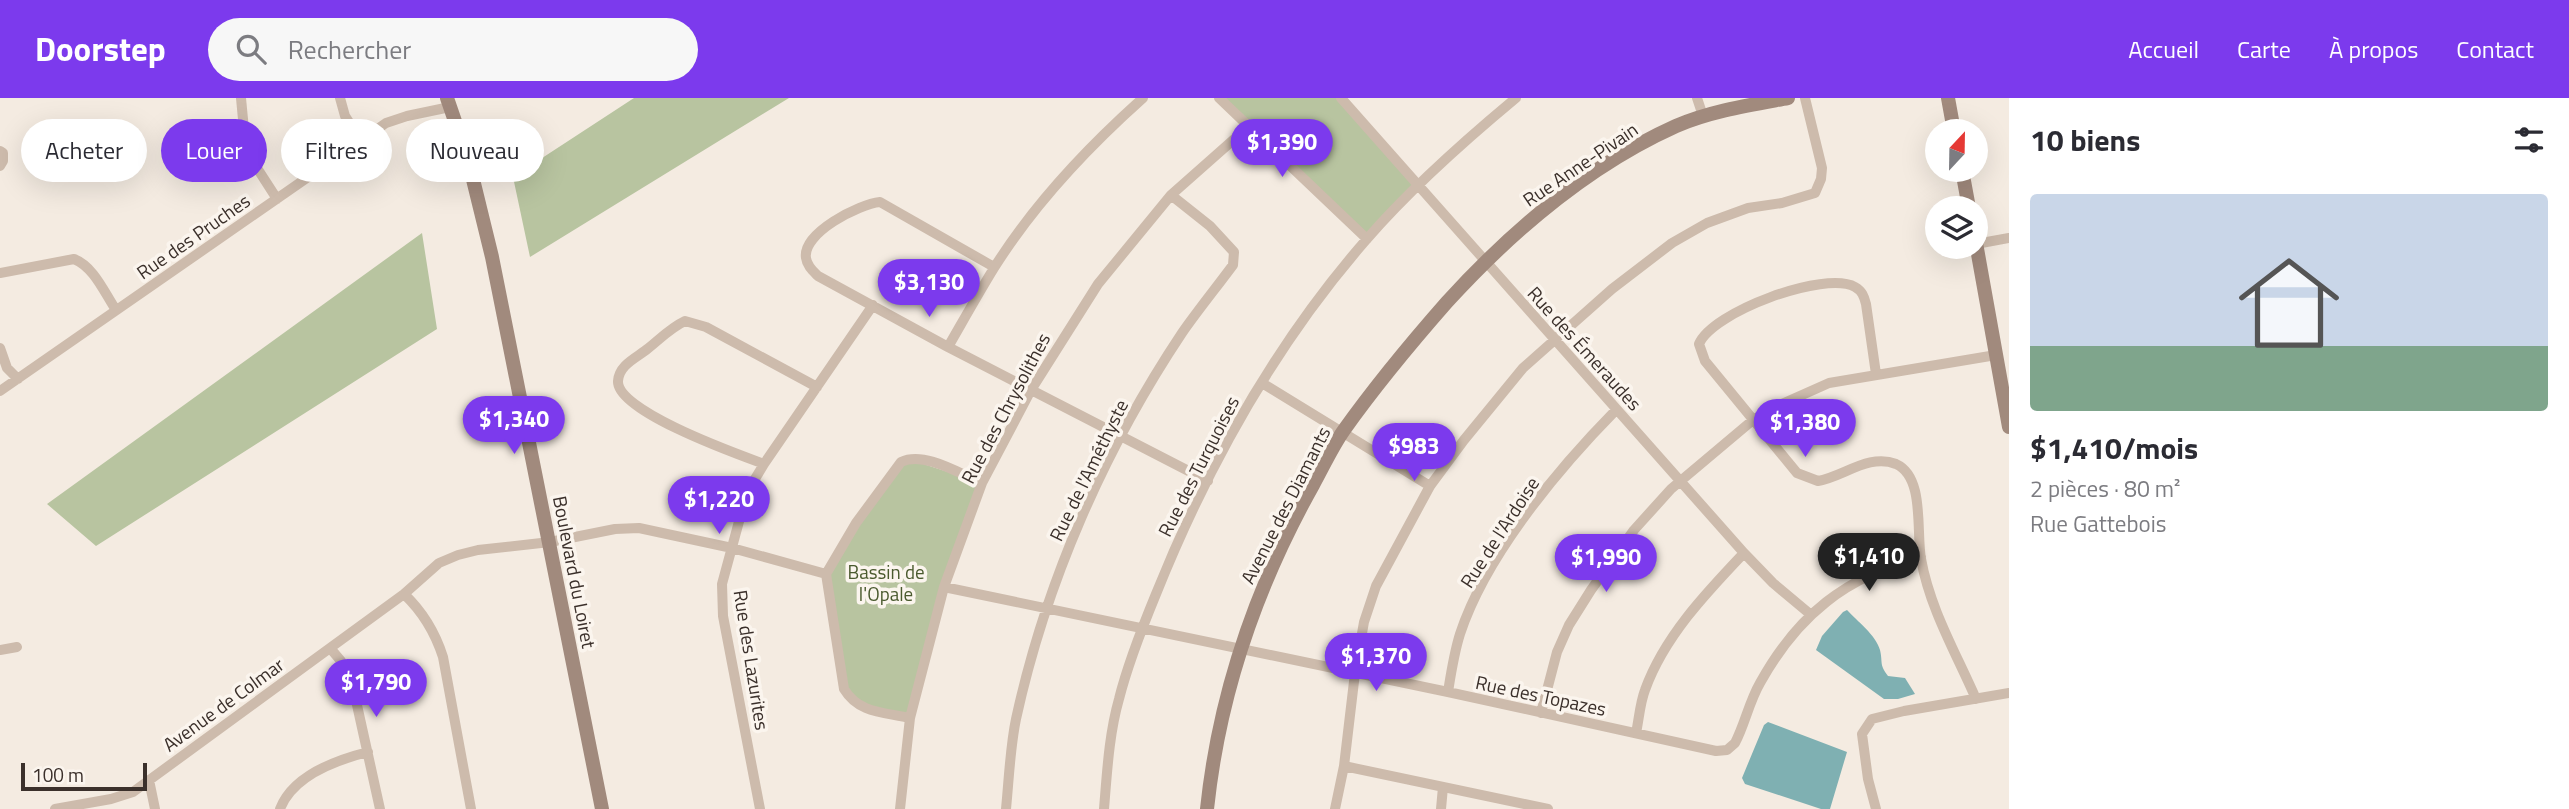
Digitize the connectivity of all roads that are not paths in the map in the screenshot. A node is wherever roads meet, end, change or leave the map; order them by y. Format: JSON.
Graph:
{"nodes":[{"id":1,"x":241,"y":98,"type":"edge"},
{"id":2,"x":340,"y":98,"type":"edge"},
{"id":3,"x":1143,"y":98,"type":"edge"},
{"id":4,"x":1219,"y":98,"type":"edge"},
{"id":5,"x":1340,"y":98,"type":"edge"},
{"id":6,"x":1516,"y":98,"type":"edge"},
{"id":7,"x":1697,"y":98,"type":"edge"},
{"id":8,"x":1788,"y":98,"type":"edge"},
{"id":9,"x":1805,"y":98,"type":"edge"},
{"id":10,"x":1948,"y":98,"type":"edge"},
{"id":11,"x":448,"y":102,"type":"edge"},
{"id":12,"x":1703,"y":116,"type":"junction"},
{"id":13,"x":347,"y":119,"type":"edge"},
{"id":14,"x":1952,"y":119,"type":"edge"},
{"id":15,"x":392,"y":121,"type":"edge"},
{"id":16,"x":1249,"y":126,"type":"junction"},
{"id":17,"x":0,"y":151,"type":"edge"},
{"id":18,"x":0,"y":166,"type":"edge"},
{"id":19,"x":302,"y":182,"type":"edge"},
{"id":20,"x":1418,"y":186,"type":"junction"},
{"id":21,"x":1171,"y":195,"type":"junction"},
{"id":22,"x":277,"y":199,"type":"junction"},
{"id":23,"x":2009,"y":238,"type":"edge"},
{"id":24,"x":1367,"y":239,"type":"junction"},
{"id":25,"x":1988,"y":242,"type":"edge"},
{"id":26,"x":1979,"y":259,"type":"edge"},
{"id":27,"x":1485,"y":261,"type":"junction"},
{"id":28,"x":994,"y":267,"type":"junction"},
{"id":29,"x":0,"y":273,"type":"edge"},
{"id":30,"x":873,"y":305,"type":"junction"},
{"id":31,"x":116,"y":310,"type":"junction"},
{"id":32,"x":1555,"y":340,"type":"junction"},
{"id":33,"x":948,"y":347,"type":"junction"},
{"id":34,"x":0,"y":348,"type":"edge"},
{"id":35,"x":1996,"y":355,"type":"junction"},
{"id":36,"x":1876,"y":374,"type":"junction"},
{"id":37,"x":18,"y":379,"type":"junction"},
{"id":38,"x":1262,"y":383,"type":"junction"},
{"id":39,"x":817,"y":387,"type":"junction"},
{"id":40,"x":1031,"y":390,"type":"junction"},
{"id":41,"x":0,"y":391,"type":"edge"},
{"id":42,"x":1616,"y":410,"type":"junction"},
{"id":43,"x":1753,"y":420,"type":"junction"},
{"id":44,"x":2009,"y":427,"type":"edge"},
{"id":45,"x":1343,"y":432,"type":"junction"},
{"id":46,"x":1120,"y":436,"type":"junction"},
{"id":47,"x":764,"y":464,"type":"junction"},
{"id":48,"x":1208,"y":481,"type":"junction"},
{"id":49,"x":1682,"y":481,"type":"junction"},
{"id":50,"x":982,"y":482,"type":"junction"},
{"id":51,"x":1430,"y":486,"type":"junction"},
{"id":52,"x":550,"y":542,"type":"junction"},
{"id":53,"x":732,"y":548,"type":"junction"},
{"id":54,"x":1744,"y":553,"type":"junction"},
{"id":55,"x":1921,"y":557,"type":"junction"},
{"id":56,"x":826,"y":573,"type":"junction"},
{"id":57,"x":944,"y":587,"type":"junction"},
{"id":58,"x":404,"y":594,"type":"junction"},
{"id":59,"x":1046,"y":609,"type":"junction"},
{"id":60,"x":1810,"y":614,"type":"junction"},
{"id":61,"x":1142,"y":630,"type":"junction"},
{"id":62,"x":17,"y":646,"type":"dead end"},
{"id":63,"x":331,"y":648,"type":"junction"},
{"id":64,"x":0,"y":650,"type":"edge"},
{"id":65,"x":1241,"y":650,"type":"junction"},
{"id":66,"x":1354,"y":673,"type":"junction"},
{"id":67,"x":1447,"y":692,"type":"junction"},
{"id":68,"x":2009,"y":694,"type":"edge"},
{"id":69,"x":1976,"y":699,"type":"junction"},
{"id":70,"x":1541,"y":712,"type":"junction"},
{"id":71,"x":911,"y":718,"type":"junction"},
{"id":72,"x":1636,"y":733,"type":"junction"},
{"id":73,"x":368,"y":752,"type":"junction"},
{"id":74,"x":1343,"y":766,"type":"junction"},
{"id":75,"x":149,"y":780,"type":"junction"},
{"id":76,"x":1443,"y":788,"type":"junction"},
{"id":77,"x":55,"y":809,"type":"edge"},
{"id":78,"x":155,"y":809,"type":"edge"},
{"id":79,"x":279,"y":809,"type":"edge"},
{"id":80,"x":380,"y":809,"type":"edge"},
{"id":81,"x":471,"y":809,"type":"edge"},
{"id":82,"x":602,"y":809,"type":"edge"},
{"id":83,"x":760,"y":809,"type":"edge"},
{"id":84,"x":900,"y":809,"type":"edge"},
{"id":85,"x":1006,"y":809,"type":"edge"},
{"id":86,"x":1104,"y":809,"type":"edge"},
{"id":87,"x":1207,"y":809,"type":"edge"},
{"id":88,"x":1335,"y":809,"type":"edge"},
{"id":89,"x":1441,"y":809,"type":"edge"},
{"id":90,"x":1548,"y":809,"type":"edge"},
{"id":91,"x":1876,"y":809,"type":"edge"}],
"edges":[{"from":1,"to":22,"type":"street"},
{"from":2,"to":13,"type":"street"},
{"from":3,"to":28,"type":"street"},
{"from":4,"to":16,"type":"street"},
{"from":5,"to":20,"type":"street","name":"Rue des Émeraudes"},
{"from":6,"to":20,"type":"street","name":"Rue des Turquoises"},
{"from":7,"to":12,"type":"street"},
{"from":8,"to":12,"type":"street","name":"Rue Anne-Pivain"},
{"from":9,"to":32,"type":"street"},
{"from":10,"to":14,"type":"street"},
{"from":11,"to":15,"type":"street","name":"Rue des Pruches"},
{"from":11,"to":52,"type":"street","name":"Boulevard du Loiret"},
{"from":12,"to":27,"type":"street","name":"Rue Anne-Pivain"},
{"from":16,"to":21,"type":"street","name":"Rue des Chrysolithes"},
{"from":16,"to":24,"type":"street"},
{"from":17,"to":18,"type":"street"},
{"from":19,"to":22,"type":"street","name":"Rue des Pruches"},
{"from":20,"to":24,"type":"street","name":"Rue des Turquoises"},
{"from":20,"to":27,"type":"street","name":"Rue des Émeraudes"},
{"from":21,"to":40,"type":"street","name":"Rue des Chrysolithes"},
{"from":21,"to":46,"type":"street","name":"Rue de l'Améthyste"},
{"from":22,"to":31,"type":"street","name":"Rue des Pruches"},
{"from":23,"to":25,"type":"street"},
{"from":24,"to":38,"type":"street","name":"Rue des Turquoises"},
{"from":26,"to":35,"type":"street"},
{"from":27,"to":32,"type":"street","name":"Rue des Émeraudes"},
{"from":27,"to":45,"type":"street","name":"Avenue des Diamants"},
{"from":28,"to":30,"type":"street"},
{"from":28,"to":33,"type":"street"},
{"from":29,"to":31,"type":"street"},
{"from":30,"to":33,"type":"street"},
{"from":30,"to":39,"type":"street","name":"Rue des Lazurites"},
{"from":31,"to":37,"type":"street","name":"Rue des Pruches"},
{"from":32,"to":42,"type":"street","name":"Rue des Émeraudes"},
{"from":32,"to":51,"type":"street"},
{"from":33,"to":40,"type":"street"},
{"from":34,"to":37,"type":"street"},
{"from":35,"to":36,"type":"street"},
{"from":35,"to":44,"type":"street"},
{"from":36,"to":43,"type":"street"},
{"from":36,"to":43,"type":"street"},
{"from":37,"to":41,"type":"street","name":"Rue des Pruches"},
{"from":38,"to":45,"type":"street"},
{"from":38,"to":48,"type":"street","name":"Rue des Turquoises"},
{"from":39,"to":47,"type":"street","name":"Rue des Lazurites"},
{"from":39,"to":47,"type":"street"},
{"from":40,"to":46,"type":"street"},
{"from":40,"to":50,"type":"street","name":"Rue des Chrysolithes"},
{"from":42,"to":49,"type":"street","name":"Rue des Émeraudes"},
{"from":42,"to":67,"type":"street","name":"Rue de l'Ardoise"},
{"from":43,"to":49,"type":"street"},
{"from":43,"to":55,"type":"street"},
{"from":45,"to":51,"type":"street"},
{"from":45,"to":65,"type":"street","name":"Avenue des Diamants"},
{"from":46,"to":48,"type":"street"},
{"from":46,"to":59,"type":"street","name":"Rue de l'Améthyste"},
{"from":47,"to":53,"type":"street","name":"Rue des Lazurites"},
{"from":48,"to":61,"type":"street","name":"Rue des Turquoises"},
{"from":49,"to":54,"type":"street","name":"Rue des Émeraudes"},
{"from":49,"to":70,"type":"street"},
{"from":50,"to":56,"type":"street"},
{"from":50,"to":57,"type":"street","name":"Rue des Chrysolithes"},
{"from":51,"to":66,"type":"street"},
{"from":52,"to":53,"type":"street","name":"Avenue de Colmar"},
{"from":52,"to":58,"type":"street","name":"Avenue de Colmar"},
{"from":52,"to":82,"type":"street","name":"Boulevard du Loiret"},
{"from":53,"to":56,"type":"street","name":"Avenue de Colmar"},
{"from":53,"to":83,"type":"street","name":"Rue des Lazurites"},
{"from":54,"to":60,"type":"street","name":"Rue des Émeraudes"},
{"from":54,"to":72,"type":"street"},
{"from":55,"to":60,"type":"street"},
{"from":55,"to":69,"type":"street"},
{"from":56,"to":71,"type":"street"},
{"from":57,"to":59,"type":"street","name":"Rue des Topazes"},
{"from":57,"to":71,"type":"street","name":"Rue des Chrysolithes"},
{"from":58,"to":63,"type":"street","name":"Avenue de Colmar"},
{"from":58,"to":81,"type":"street"},
{"from":59,"to":61,"type":"street","name":"Rue des Topazes"},
{"from":59,"to":85,"type":"street","name":"Rue de l'Améthyste"},
{"from":60,"to":72,"type":"street","name":"Rue des Topazes"},
{"from":61,"to":65,"type":"street","name":"Rue des Topazes"},
{"from":61,"to":86,"type":"street","name":"Rue des Turquoises"},
{"from":62,"to":64,"type":"street"},
{"from":63,"to":73,"type":"street"},
{"from":63,"to":75,"type":"street","name":"Avenue de Colmar"},
{"from":65,"to":66,"type":"street","name":"Rue des Topazes"},
{"from":65,"to":87,"type":"street","name":"Avenue des Diamants"},
{"from":66,"to":67,"type":"street","name":"Rue des Topazes"},
{"from":66,"to":74,"type":"street"},
{"from":67,"to":70,"type":"street","name":"Rue des Topazes"},
{"from":68,"to":69,"type":"street"},
{"from":69,"to":91,"type":"street"},
{"from":70,"to":72,"type":"street","name":"Rue des Topazes"},
{"from":71,"to":84,"type":"street","name":"Rue des Chrysolithes"},
{"from":73,"to":79,"type":"street"},
{"from":73,"to":80,"type":"street"},
{"from":74,"to":76,"type":"street"},
{"from":74,"to":88,"type":"street"},
{"from":75,"to":77,"type":"street","name":"Avenue de Colmar"},
{"from":75,"to":78,"type":"street"},
{"from":76,"to":89,"type":"street"},
{"from":76,"to":90,"type":"street"}]}
